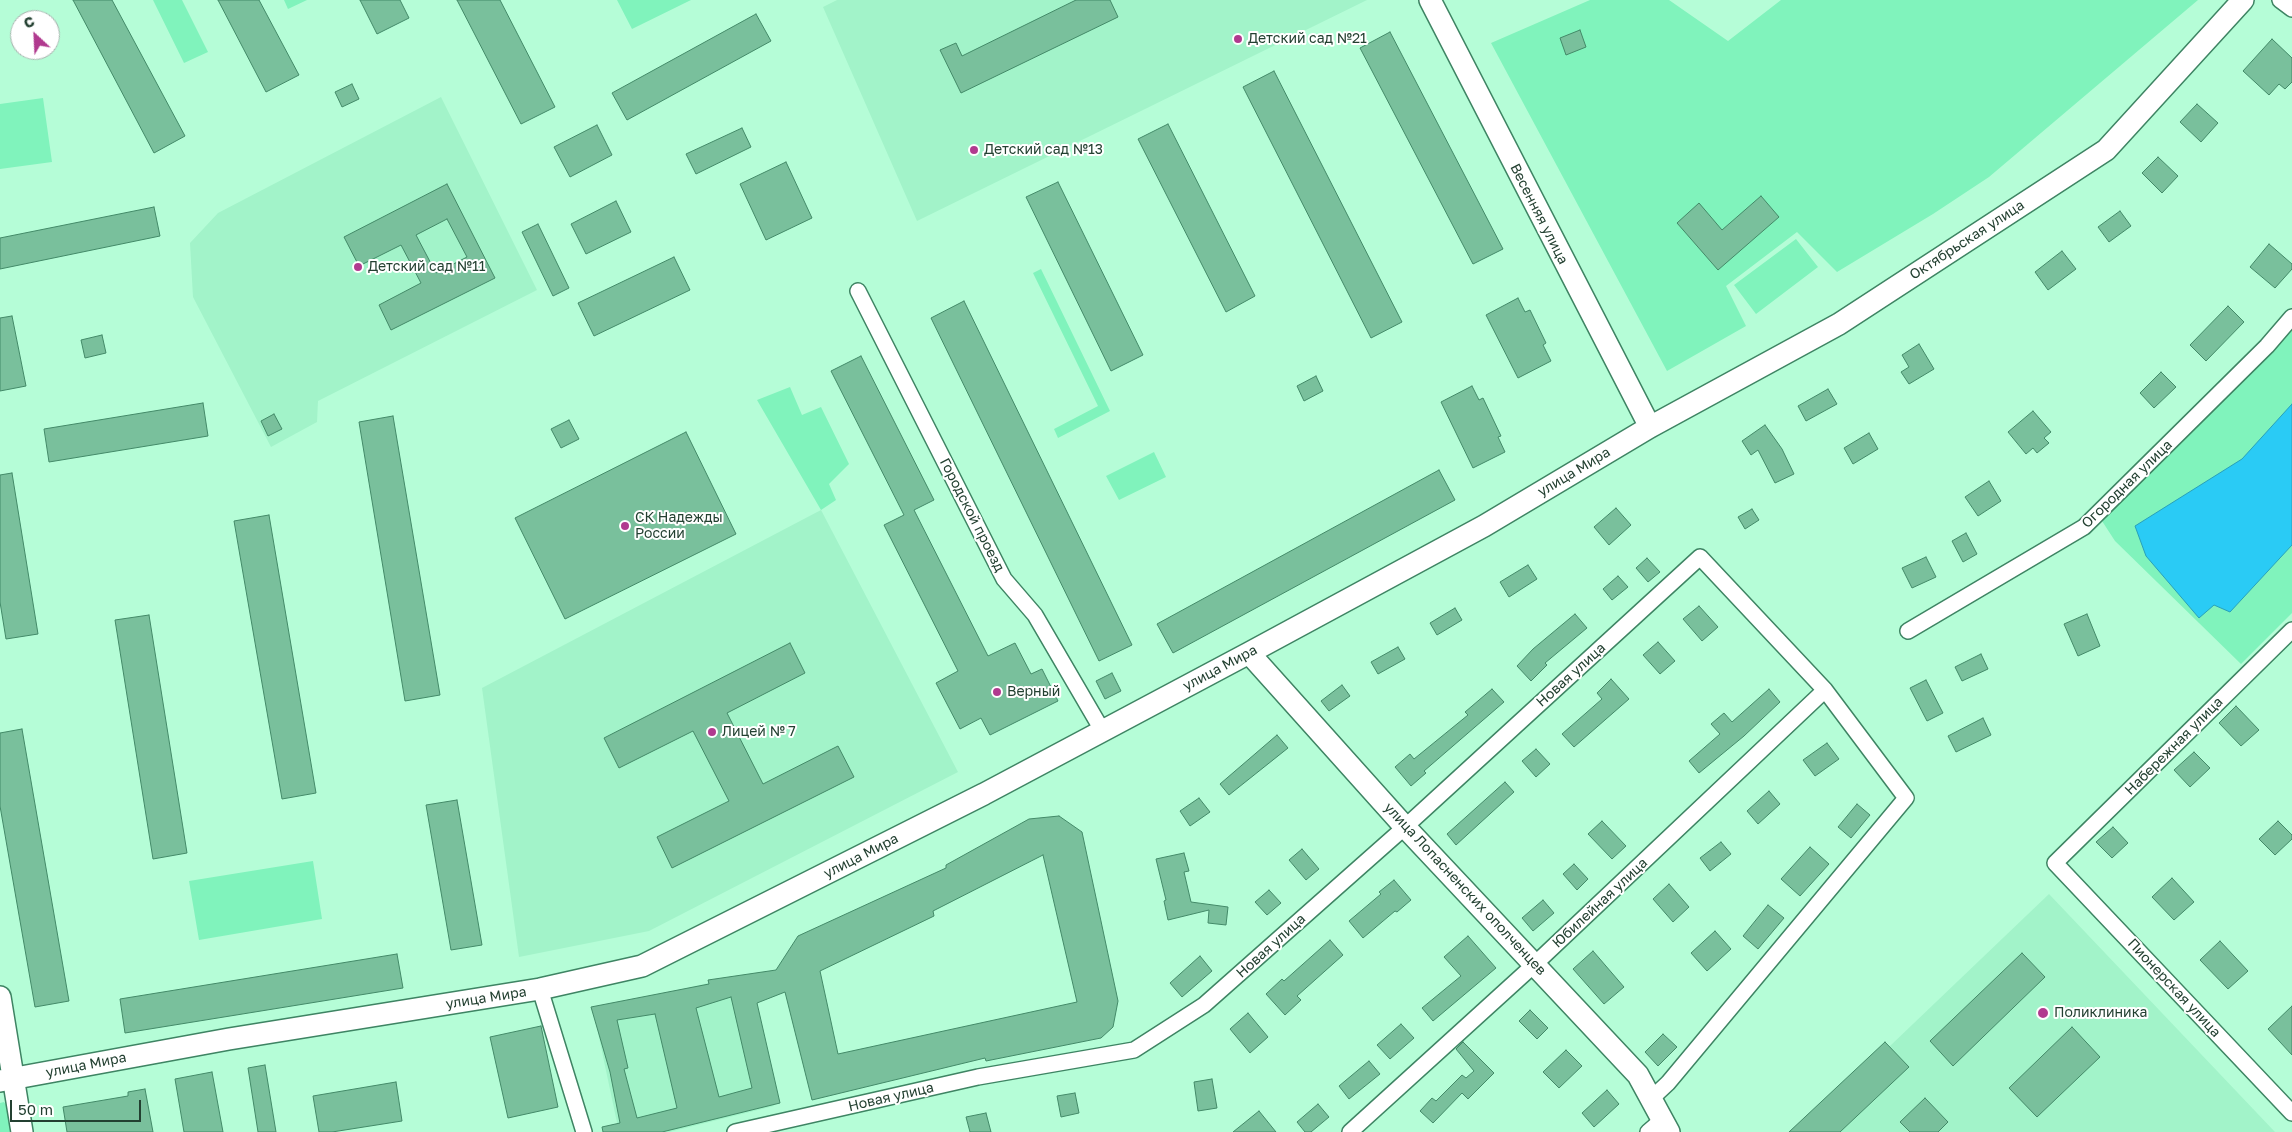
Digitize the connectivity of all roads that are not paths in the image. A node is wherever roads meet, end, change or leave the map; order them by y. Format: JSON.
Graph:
{"nodes":[{"id":1,"x":1430,"y":0,"type":"edge"},
{"id":2,"x":2243,"y":0,"type":"edge"},
{"id":3,"x":2280,"y":0,"type":"edge"},
{"id":4,"x":2292,"y":9,"type":"edge"},
{"id":5,"x":858,"y":291,"type":"dead end"},
{"id":6,"x":2292,"y":317,"type":"edge"},
{"id":7,"x":1650,"y":427,"type":"junction"},
{"id":8,"x":2292,"y":630,"type":"edge"},
{"id":9,"x":1908,"y":631,"type":"dead end"},
{"id":10,"x":1249,"y":653,"type":"junction"},
{"id":11,"x":1825,"y":690,"type":"junction"},
{"id":12,"x":1102,"y":730,"type":"junction"},
{"id":13,"x":1405,"y":827,"type":"junction"},
{"id":14,"x":2056,"y":863,"type":"joint"},
{"id":15,"x":1535,"y":964,"type":"junction"},
{"id":16,"x":540,"y":989,"type":"junction"},
{"id":17,"x":0,"y":997,"type":"edge"},
{"id":18,"x":6,"y":1080,"type":"edge"},
{"id":19,"x":1652,"y":1098,"type":"junction"},
{"id":20,"x":2292,"y":1112,"type":"edge"},
{"id":21,"x":1660,"y":1128,"type":"edge"},
{"id":22,"x":22,"y":1132,"type":"edge"},
{"id":23,"x":584,"y":1132,"type":"edge"},
{"id":24,"x":735,"y":1132,"type":"edge"},
{"id":25,"x":1350,"y":1132,"type":"edge"}],
"edges":[{"from":1,"to":7,"type":"street","name":"Весенняя улица"},
{"from":2,"to":7,"type":"street","name":"Октябрьская улица"},
{"from":3,"to":4,"type":"street"},
{"from":5,"to":12,"type":"street","name":"Городской проезд"},
{"from":6,"to":9,"type":"street","name":"Огородная улица"},
{"from":7,"to":10,"type":"street","name":"улица Мира"},
{"from":8,"to":14,"type":"street","name":"Набережная улица"},
{"from":10,"to":12,"type":"street","name":"улица Мира"},
{"from":10,"to":13,"type":"street","name":"улица Лопасненских ополченцев"},
{"from":11,"to":13,"type":"street","name":"Новая улица"},
{"from":11,"to":15,"type":"street","name":"Юбилейная улица"},
{"from":11,"to":19,"type":"street"},
{"from":12,"to":16,"type":"street","name":"улица Мира"},
{"from":13,"to":15,"type":"street","name":"улица Лопасненских ополченцев"},
{"from":13,"to":24,"type":"street","name":"Новая улица"},
{"from":14,"to":20,"type":"street","name":"Пионерская улица"},
{"from":15,"to":19,"type":"street","name":"улица Лопасненских ополченцев"},
{"from":15,"to":25,"type":"street","name":"Юбилейная улица"},
{"from":16,"to":18,"type":"street","name":"улица Мира"},
{"from":16,"to":23,"type":"street"},
{"from":17,"to":18,"type":"street"},
{"from":18,"to":22,"type":"street"},
{"from":19,"to":21,"type":"street","name":"улица Лопасненских ополченцев"}]}
